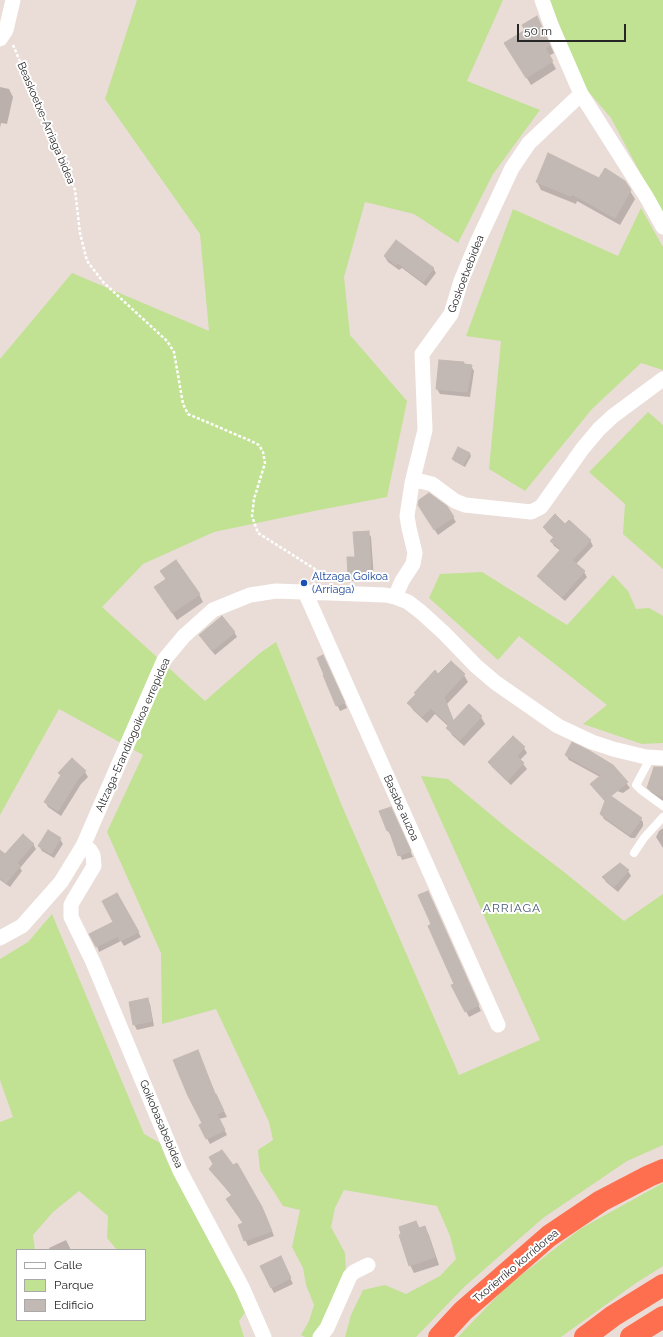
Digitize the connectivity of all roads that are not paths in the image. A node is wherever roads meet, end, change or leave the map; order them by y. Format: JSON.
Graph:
{"nodes":[{"id":1,"x":13,"y":0,"type":"edge"},
{"id":2,"x":546,"y":3,"type":"edge"},
{"id":3,"x":0,"y":39,"type":"edge"},
{"id":4,"x":581,"y":94,"type":"junction"},
{"id":5,"x":663,"y":227,"type":"edge"},
{"id":6,"x":663,"y":379,"type":"edge"},
{"id":7,"x":412,"y":483,"type":"junction"},
{"id":8,"x":305,"y":592,"type":"junction"},
{"id":9,"x":395,"y":596,"type":"junction"},
{"id":10,"x":657,"y":758,"type":"edge"},
{"id":11,"x":663,"y":806,"type":"edge"},
{"id":12,"x":663,"y":817,"type":"edge"},
{"id":13,"x":83,"y":846,"type":"junction"},
{"id":14,"x":634,"y":852,"type":"dead end"},
{"id":15,"x":0,"y":938,"type":"edge"},
{"id":16,"x":498,"y":1025,"type":"dead end"},
{"id":17,"x":663,"y":1170,"type":"edge"},
{"id":18,"x":368,"y":1265,"type":"dead end"},
{"id":19,"x":663,"y":1285,"type":"edge"},
{"id":20,"x":663,"y":1317,"type":"edge"},
{"id":21,"x":264,"y":1337,"type":"edge"},
{"id":22,"x":320,"y":1337,"type":"edge"},
{"id":23,"x":439,"y":1337,"type":"edge"},
{"id":24,"x":585,"y":1337,"type":"edge"},
{"id":25,"x":631,"y":1337,"type":"edge"}],
"edges":[{"from":1,"to":3,"type":"street"},
{"from":2,"to":4,"type":"street"},
{"from":4,"to":5,"type":"street"},
{"from":4,"to":7,"type":"street","name":"Goskoetxebidea"},
{"from":6,"to":7,"type":"street"},
{"from":7,"to":9,"type":"street","name":"Goskoetxebidea"},
{"from":8,"to":9,"type":"street","name":"Altzaga-Erandiogoikoa errepidea"},
{"from":8,"to":13,"type":"street","name":"Altzaga-Erandiogoikoa errepidea"},
{"from":8,"to":16,"type":"street","name":"Basabe auzoa"},
{"from":9,"to":10,"type":"street","name":"Altzaga-Erandiogoikoa errepidea"},
{"from":10,"to":11,"type":"lane"},
{"from":12,"to":14,"type":"lane"},
{"from":13,"to":15,"type":"street","name":"Altzaga-Erandiogoikoa errepidea"},
{"from":13,"to":21,"type":"street","name":"Goikobasabebidea"},
{"from":17,"to":23,"type":"highway","name":"Txorierriko korridorea"},
{"from":18,"to":22,"type":"street"},
{"from":19,"to":24,"type":"highway"},
{"from":20,"to":25,"type":"highway"}]}
